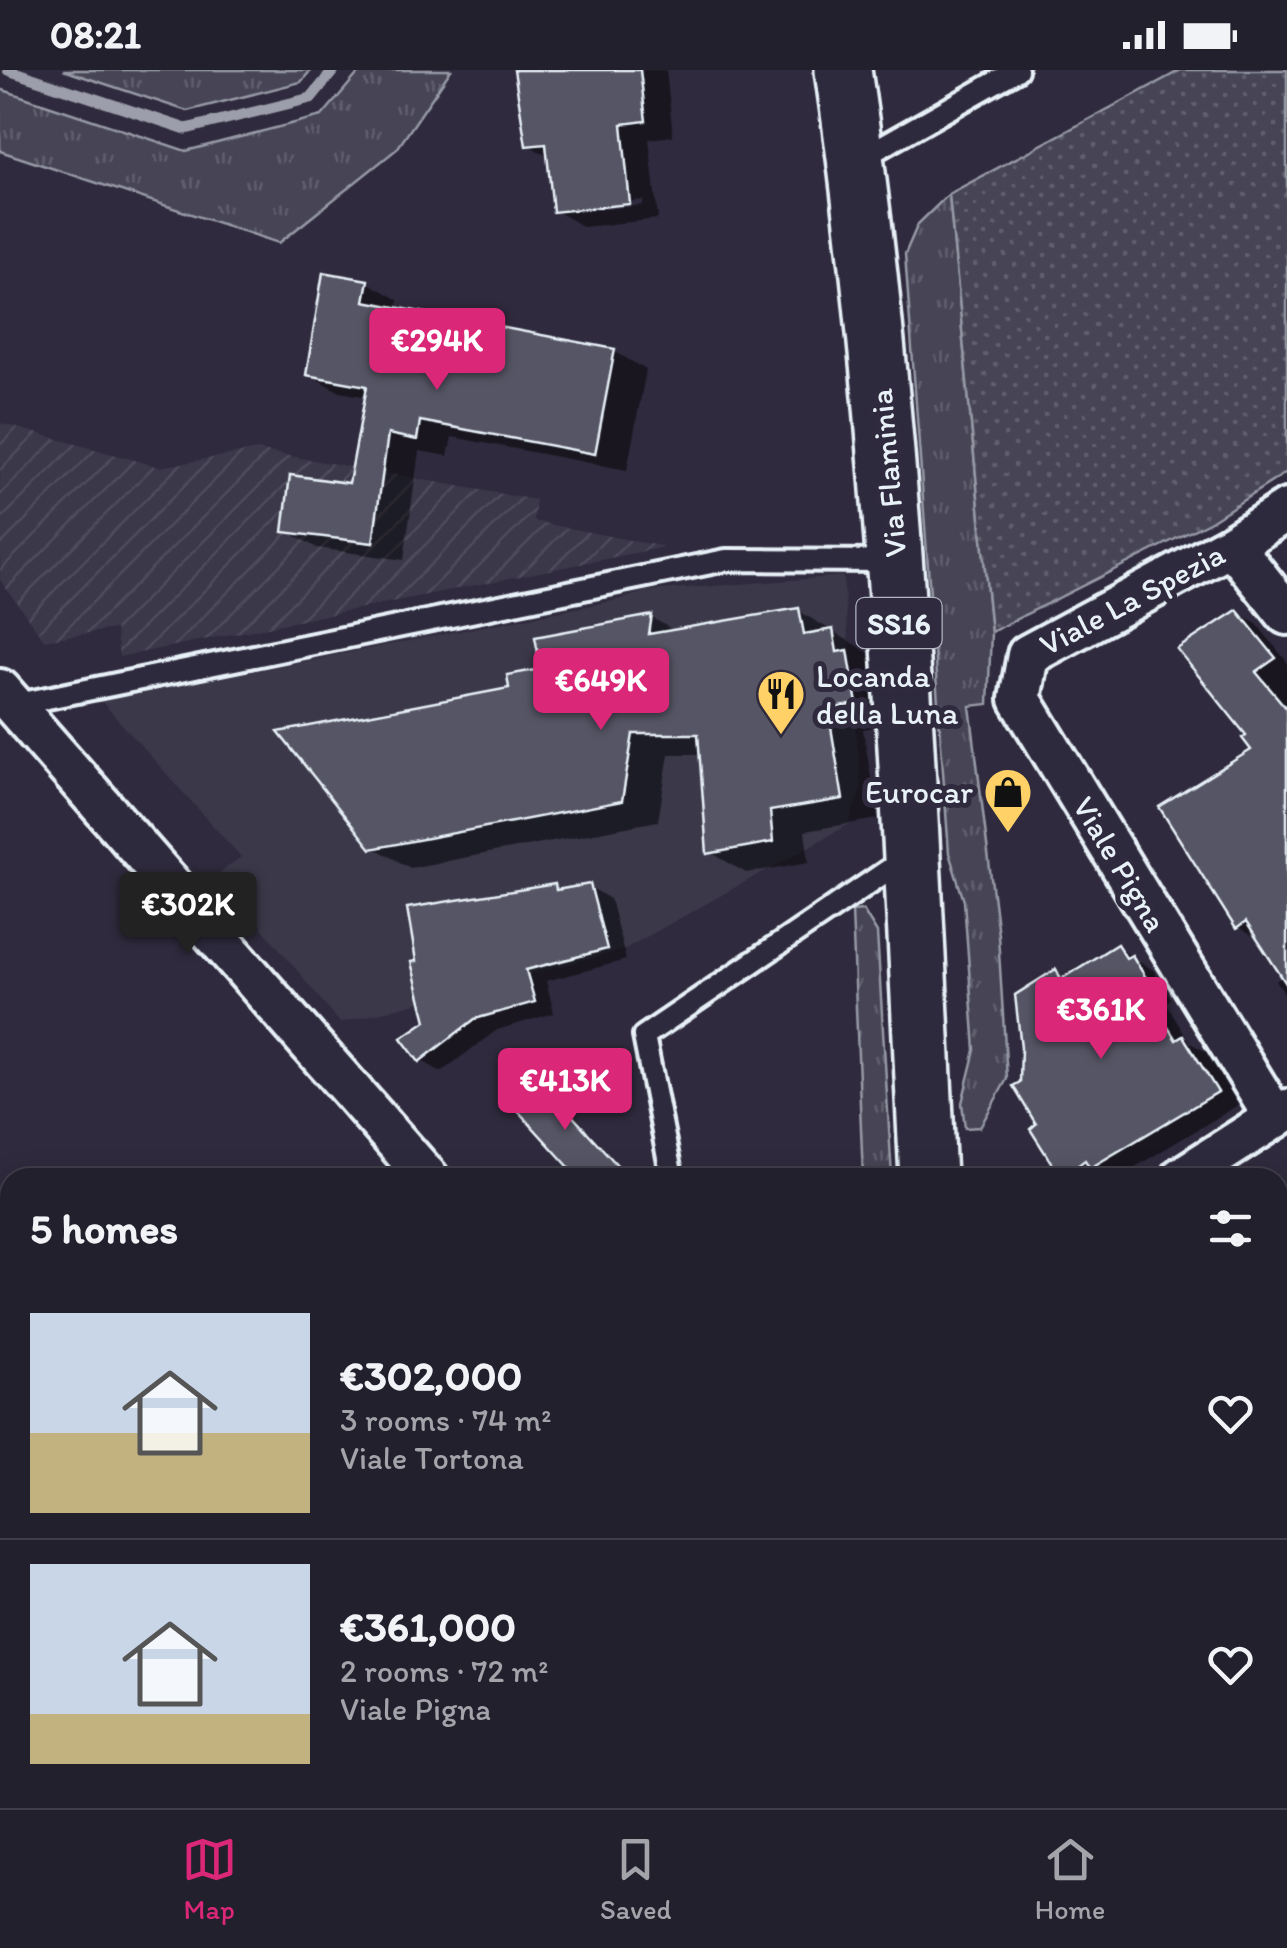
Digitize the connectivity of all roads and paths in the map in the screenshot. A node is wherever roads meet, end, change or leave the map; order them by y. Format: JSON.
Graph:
{"nodes":[{"id":1,"x":843,"y":70,"type":"edge"},
{"id":2,"x":1017,"y":70,"type":"edge"},
{"id":3,"x":856,"y":161,"type":"junction"},
{"id":4,"x":1287,"y":510,"type":"edge"},
{"id":5,"x":1232,"y":545,"type":"junction"},
{"id":6,"x":896,"y":562,"type":"junction"},
{"id":7,"x":1287,"y":614,"type":"edge"},
{"id":8,"x":1028,"y":655,"type":"joint"},
{"id":9,"x":6,"y":698,"type":"edge"},
{"id":10,"x":912,"y":854,"type":"junction"},
{"id":11,"x":1281,"y":1114,"type":"edge"},
{"id":12,"x":419,"y":1168,"type":"edge"},
{"id":13,"x":670,"y":1168,"type":"edge"},
{"id":14,"x":928,"y":1168,"type":"edge"},
{"id":15,"x":1197,"y":1168,"type":"edge"}],
"edges":[{"from":1,"to":3,"type":"main road","name":"Via Flaminia","number":"SS16"},
{"from":2,"to":3,"type":"lane"},
{"from":3,"to":6,"type":"main road","name":"Via Flaminia","number":"SS16"},
{"from":4,"to":5,"type":"street","name":"Viale La Spezia"},
{"from":5,"to":7,"type":"street"},
{"from":5,"to":8,"type":"street","name":"Viale La Spezia"},
{"from":6,"to":9,"type":"lane"},
{"from":6,"to":10,"type":"main road","name":"Via Flaminia","number":"SS16"},
{"from":8,"to":11,"type":"street","name":"Viale Pigna"},
{"from":9,"to":12,"type":"street"},
{"from":10,"to":13,"type":"lane"},
{"from":10,"to":14,"type":"main road","name":"Via Flaminia","number":"SS16"},
{"from":11,"to":15,"type":"street"}]}
